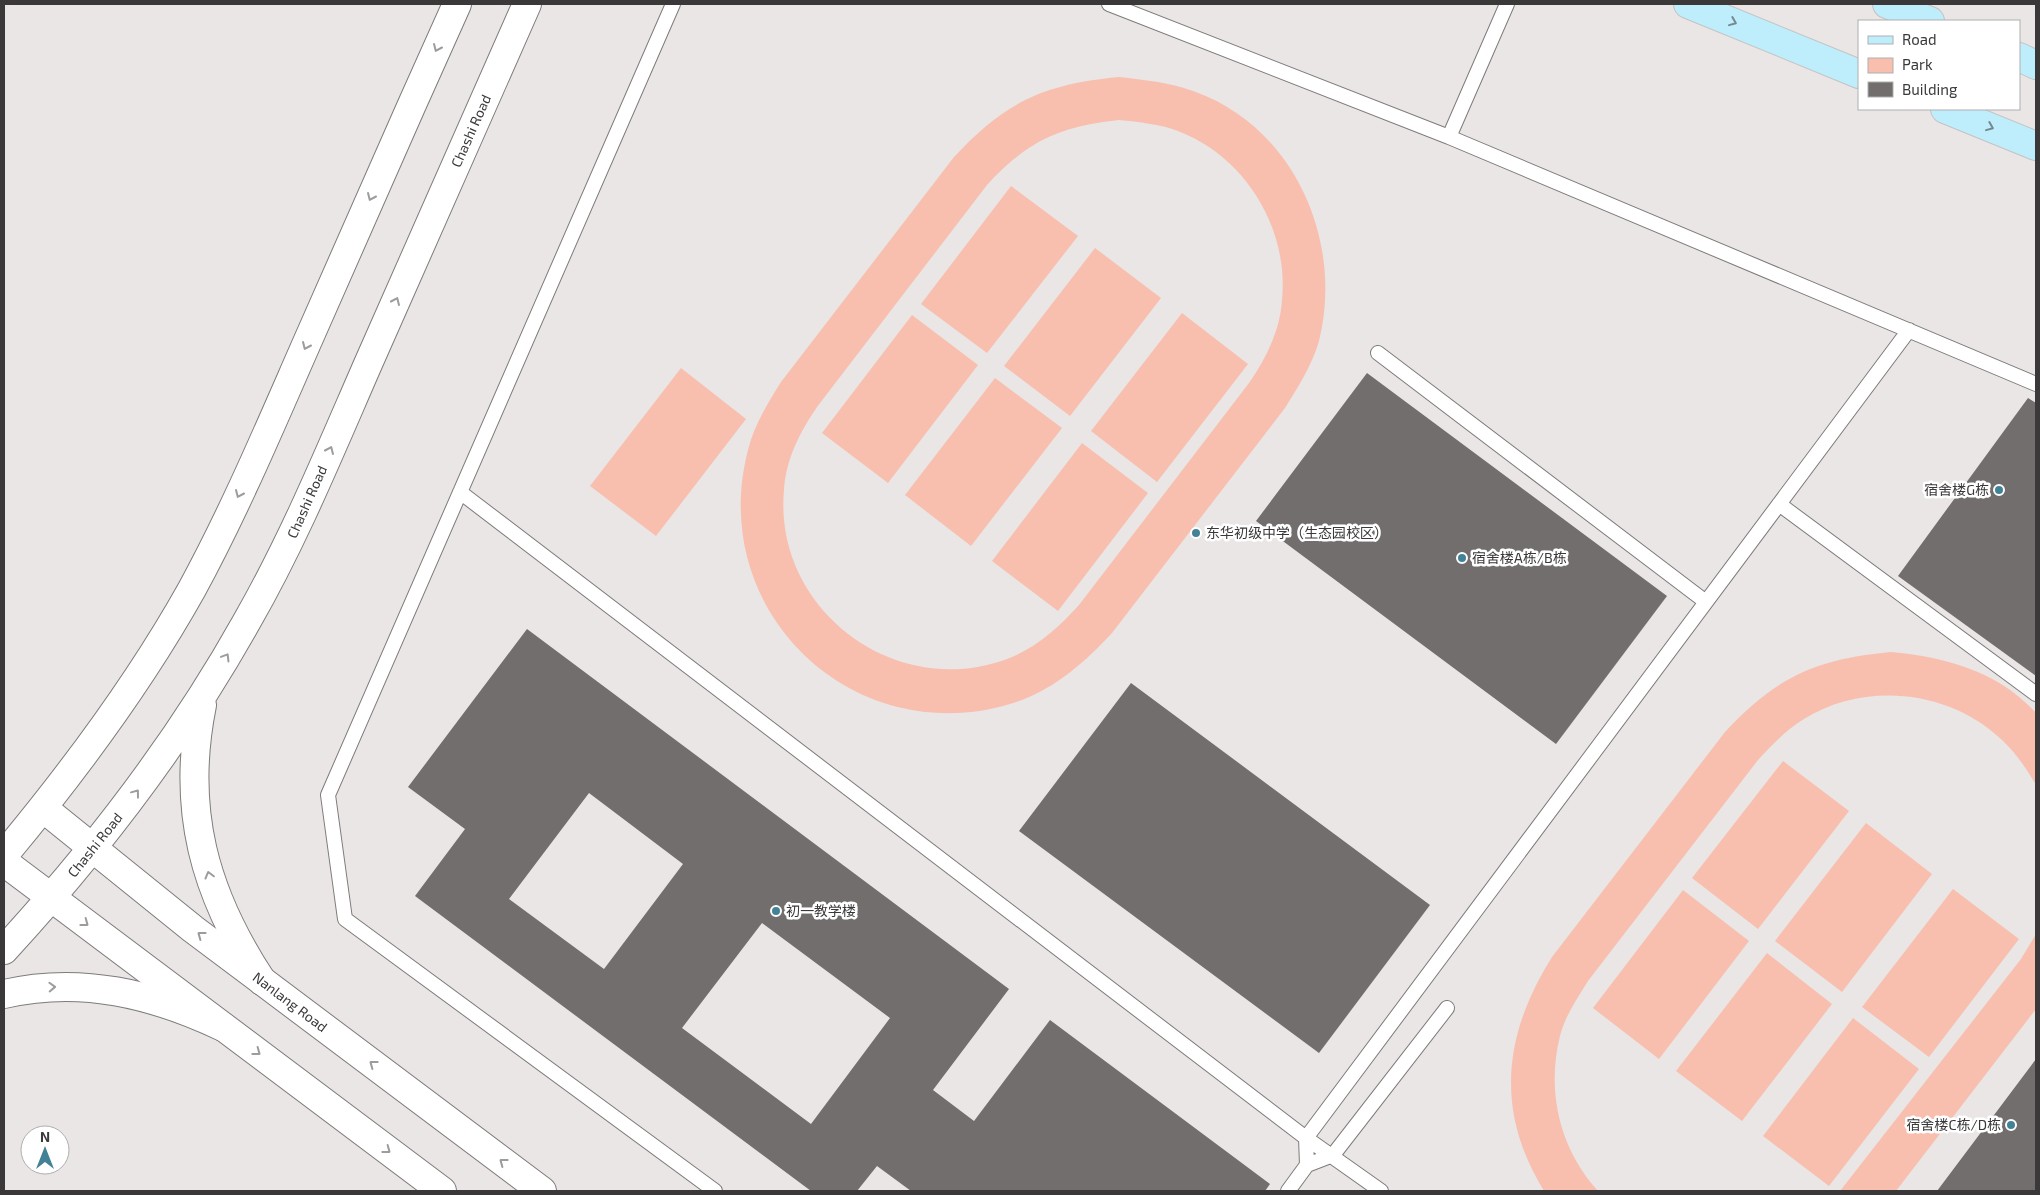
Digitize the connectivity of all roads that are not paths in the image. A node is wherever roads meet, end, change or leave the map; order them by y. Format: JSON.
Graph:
{"nodes":[{"id":1,"x":457,"y":4,"type":"edge"},
{"id":2,"x":527,"y":4,"type":"edge"},
{"id":3,"x":673,"y":4,"type":"edge"},
{"id":4,"x":1109,"y":4,"type":"edge"},
{"id":5,"x":1506,"y":4,"type":"edge"},
{"id":6,"x":1688,"y":4,"type":"edge"},
{"id":7,"x":1887,"y":4,"type":"edge"},
{"id":8,"x":1927,"y":20,"type":"edge"},
{"id":9,"x":2020,"y":58,"type":"edge"},
{"id":10,"x":2036,"y":65,"type":"edge"},
{"id":11,"x":1858,"y":74,"type":"edge"},
{"id":12,"x":1947,"y":110,"type":"edge"},
{"id":13,"x":1449,"y":137,"type":"junction"},
{"id":14,"x":2036,"y":146,"type":"edge"},
{"id":15,"x":1909,"y":330,"type":"junction"},
{"id":16,"x":1378,"y":353,"type":"dead end"},
{"id":17,"x":2036,"y":384,"type":"edge"},
{"id":18,"x":460,"y":492,"type":"junction"},
{"id":19,"x":1779,"y":504,"type":"junction"},
{"id":20,"x":1706,"y":602,"type":"junction"},
{"id":21,"x":2036,"y":694,"type":"edge"},
{"id":22,"x":204,"y":695,"type":"junction"},
{"id":23,"x":43,"y":808,"type":"junction"},
{"id":24,"x":94,"y":848,"type":"junction"},
{"id":25,"x":4,"y":855,"type":"edge"},
{"id":26,"x":4,"y":862,"type":"edge"},
{"id":27,"x":52,"y":898,"type":"junction"},
{"id":28,"x":4,"y":950,"type":"edge"},
{"id":29,"x":262,"y":981,"type":"junction"},
{"id":30,"x":4,"y":994,"type":"edge"},
{"id":31,"x":1447,"y":1008,"type":"dead end"},
{"id":32,"x":223,"y":1027,"type":"junction"},
{"id":33,"x":1306,"y":1138,"type":"junction"},
{"id":34,"x":1334,"y":1155,"type":"junction"},
{"id":35,"x":1307,"y":1165,"type":"junction"},
{"id":36,"x":442,"y":1191,"type":"edge"},
{"id":37,"x":542,"y":1191,"type":"edge"},
{"id":38,"x":715,"y":1191,"type":"edge"},
{"id":39,"x":1288,"y":1191,"type":"edge"},
{"id":40,"x":1381,"y":1191,"type":"edge"}],
"edges":[{"from":1,"to":23,"type":"main road","one_way":true},
{"from":22,"to":2,"type":"main road","name":"Chashi Road","one_way":true},
{"from":3,"to":18,"type":"lane"},
{"from":4,"to":13,"type":"lane"},
{"from":5,"to":13,"type":"lane"},
{"from":6,"to":11,"type":"main road","one_way":true},
{"from":7,"to":8,"type":"main road"},
{"from":9,"to":10,"type":"main road"},
{"from":12,"to":14,"type":"main road","one_way":true},
{"from":13,"to":15,"type":"lane"},
{"from":15,"to":17,"type":"lane"},
{"from":15,"to":19,"type":"lane"},
{"from":16,"to":20,"type":"lane"},
{"from":18,"to":33,"type":"lane"},
{"from":18,"to":38,"type":"lane"},
{"from":19,"to":20,"type":"lane"},
{"from":19,"to":21,"type":"lane"},
{"from":20,"to":33,"type":"lane"},
{"from":24,"to":22,"type":"main road","name":"Chashi Road","one_way":true},
{"from":29,"to":22,"type":"main road","one_way":true},
{"from":23,"to":24,"type":"main road","name":"Nanlang Road"},
{"from":23,"to":25,"type":"main road"},
{"from":24,"to":27,"type":"main road","name":"Chashi Road"},
{"from":29,"to":24,"type":"main road","name":"Nanlang Road","one_way":true},
{"from":26,"to":27,"type":"main road"},
{"from":27,"to":28,"type":"main road","name":"Chashi Road"},
{"from":27,"to":32,"type":"main road","one_way":true},
{"from":37,"to":29,"type":"main road","name":"Nanlang Road","one_way":true},
{"from":30,"to":32,"type":"main road","one_way":true},
{"from":31,"to":34,"type":"lane"},
{"from":32,"to":36,"type":"main road","one_way":true},
{"from":33,"to":34,"type":"lane"},
{"from":33,"to":35,"type":"lane"},
{"from":34,"to":35,"type":"lane"},
{"from":34,"to":40,"type":"lane"},
{"from":35,"to":39,"type":"lane"}]}
